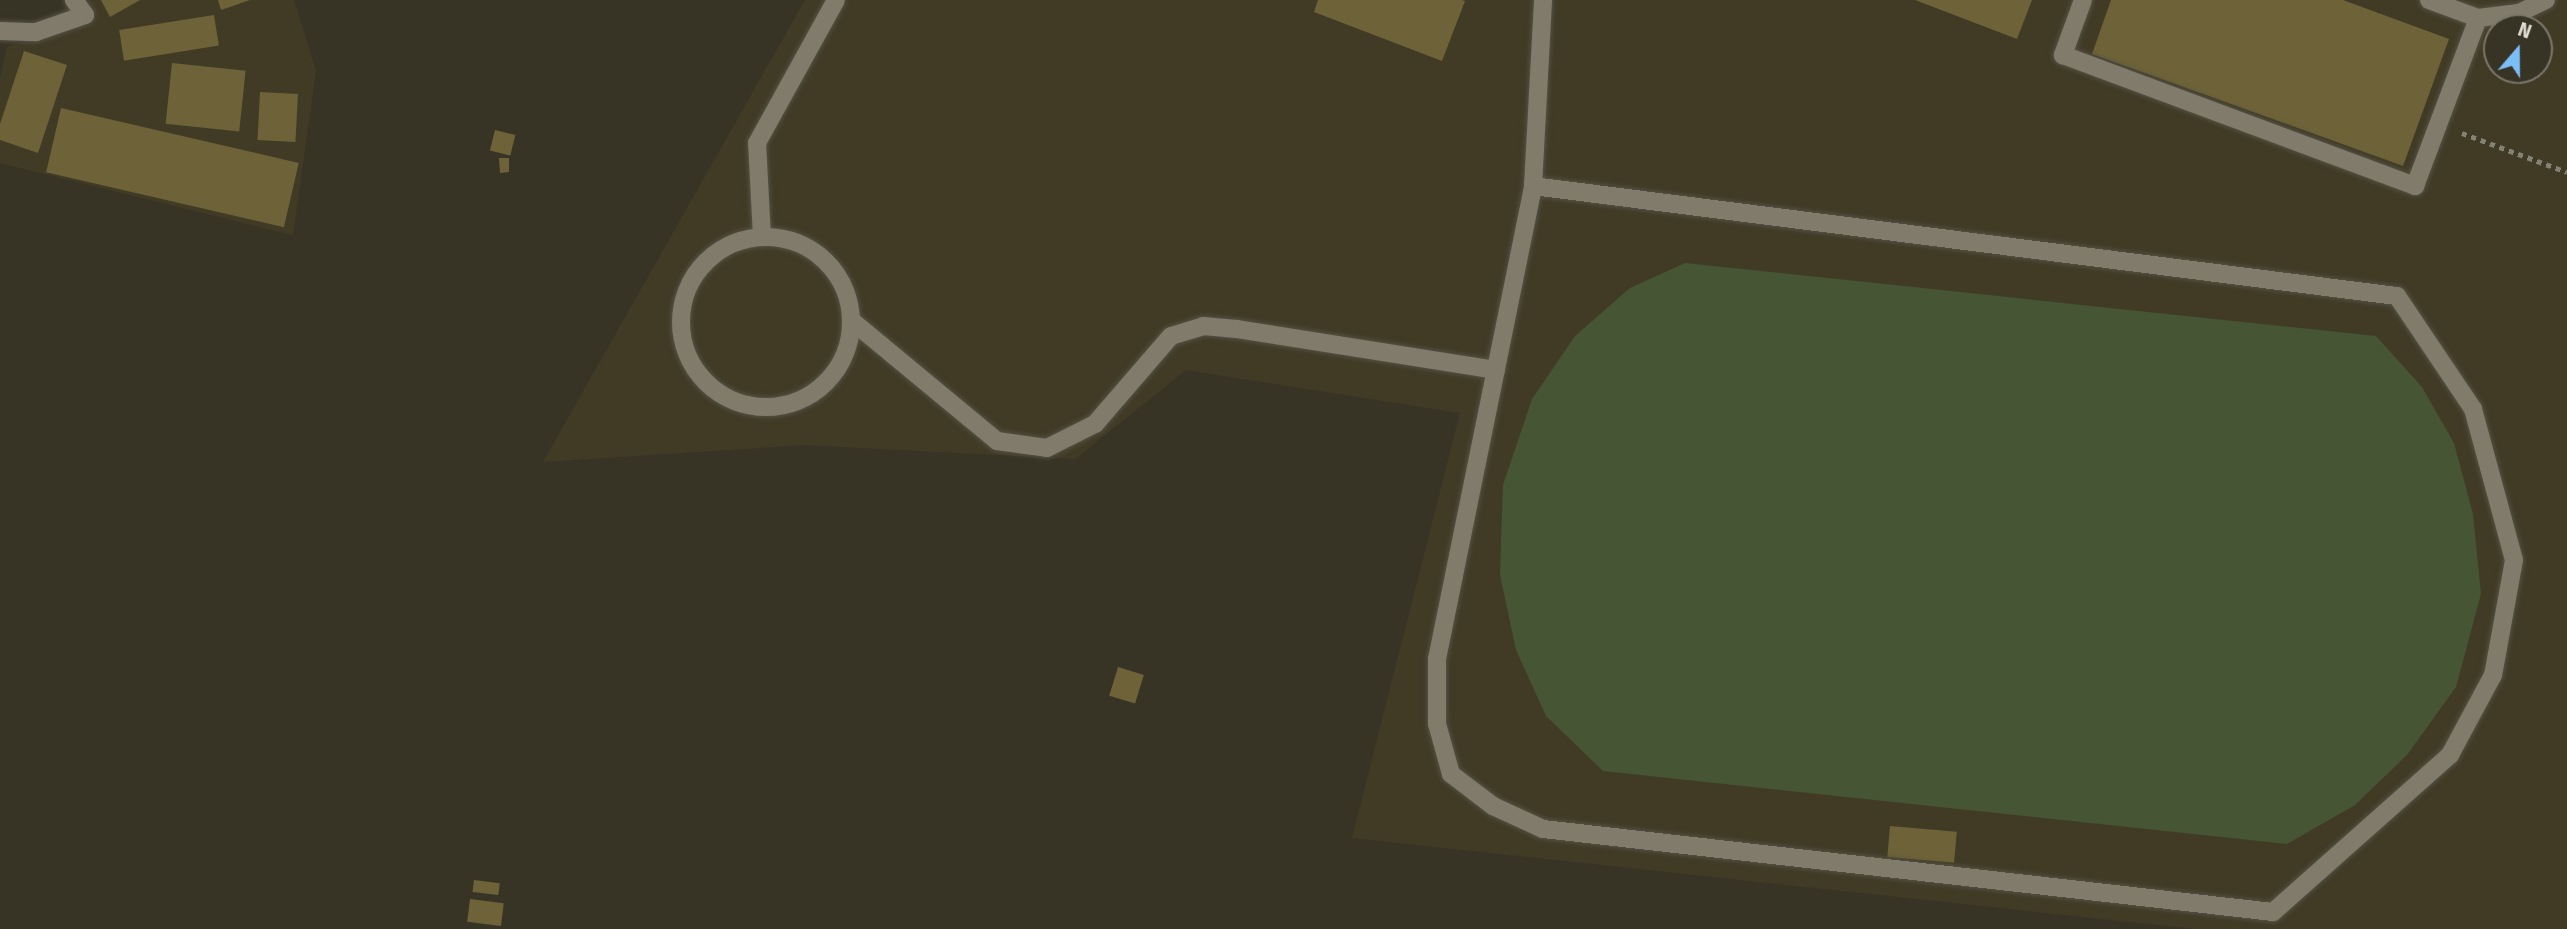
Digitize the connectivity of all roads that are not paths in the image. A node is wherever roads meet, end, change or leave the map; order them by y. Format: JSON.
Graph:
{"nodes":[{"id":1,"x":74,"y":0,"type":"edge"},
{"id":2,"x":836,"y":0,"type":"edge"},
{"id":3,"x":1543,"y":0,"type":"edge"},
{"id":4,"x":2084,"y":0,"type":"edge"},
{"id":5,"x":2429,"y":0,"type":"edge"},
{"id":6,"x":2546,"y":0,"type":"edge"},
{"id":7,"x":2478,"y":18,"type":"junction"},
{"id":8,"x":0,"y":31,"type":"edge"},
{"id":9,"x":1533,"y":186,"type":"junction"},
{"id":10,"x":762,"y":237,"type":"junction"},
{"id":11,"x":852,"y":321,"type":"junction"},
{"id":12,"x":1496,"y":370,"type":"junction"}],
"edges":[{"from":1,"to":8,"type":"street"},
{"from":2,"to":10,"type":"street"},
{"from":3,"to":9,"type":"street"},
{"from":4,"to":7,"type":"street"},
{"from":5,"to":7,"type":"street"},
{"from":6,"to":7,"type":"street"},
{"from":9,"to":12,"type":"street"},
{"from":9,"to":12,"type":"street"},
{"from":10,"to":11,"type":"street"},
{"from":10,"to":11,"type":"street"},
{"from":11,"to":12,"type":"street"}]}
